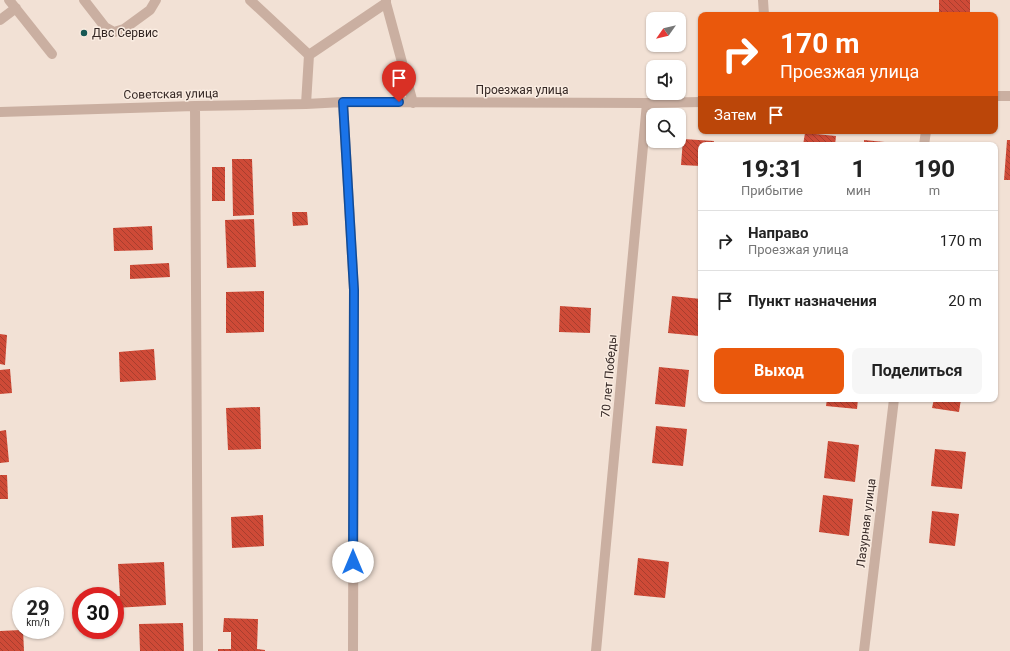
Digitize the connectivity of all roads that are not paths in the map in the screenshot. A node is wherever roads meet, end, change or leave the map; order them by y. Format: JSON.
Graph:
{"nodes":[{"id":1,"x":84,"y":0,"type":"edge"},
{"id":2,"x":156,"y":0,"type":"edge"},
{"id":3,"x":250,"y":0,"type":"edge"},
{"id":4,"x":763,"y":0,"type":"edge"},
{"id":5,"x":386,"y":2,"type":"edge"},
{"id":6,"x":13,"y":4,"type":"edge"},
{"id":7,"x":764,"y":12,"type":"edge"},
{"id":8,"x":0,"y":20,"type":"edge"},
{"id":9,"x":52,"y":54,"type":"dead end"},
{"id":10,"x":309,"y":55,"type":"junction"},
{"id":11,"x":998,"y":96,"type":"edge"},
{"id":12,"x":1010,"y":96,"type":"edge"},
{"id":13,"x":343,"y":102,"type":"junction"},
{"id":14,"x":698,"y":102,"type":"edge"},
{"id":15,"x":413,"y":103,"type":"junction"},
{"id":16,"x":647,"y":103,"type":"junction"},
{"id":17,"x":306,"y":104,"type":"junction"},
{"id":18,"x":195,"y":106,"type":"junction"},
{"id":19,"x":0,"y":112,"type":"edge"},
{"id":20,"x":894,"y":402,"type":"edge"},
{"id":21,"x":198,"y":651,"type":"edge"},
{"id":22,"x":353,"y":651,"type":"edge"},
{"id":23,"x":596,"y":651,"type":"edge"},
{"id":24,"x":864,"y":651,"type":"edge"}],
"edges":[{"from":1,"to":2,"type":"street"},
{"from":3,"to":10,"type":"street"},
{"from":4,"to":7,"type":"street"},
{"from":5,"to":10,"type":"street"},
{"from":5,"to":15,"type":"street"},
{"from":6,"to":8,"type":"street"},
{"from":6,"to":9,"type":"street"},
{"from":10,"to":17,"type":"street"},
{"from":11,"to":12,"type":"street"},
{"from":13,"to":15,"type":"street","name":"Проезжая улица"},
{"from":13,"to":17,"type":"street","name":"Советская улица"},
{"from":13,"to":22,"type":"street"},
{"from":14,"to":16,"type":"street","name":"Проезжая улица"},
{"from":15,"to":16,"type":"street","name":"Проезжая улица"},
{"from":16,"to":23,"type":"street","name":"70 лет Победы"},
{"from":17,"to":18,"type":"street","name":"Советская улица"},
{"from":18,"to":19,"type":"street","name":"Советская улица"},
{"from":18,"to":21,"type":"street"},
{"from":20,"to":24,"type":"street","name":"Лазурная улица"}]}
